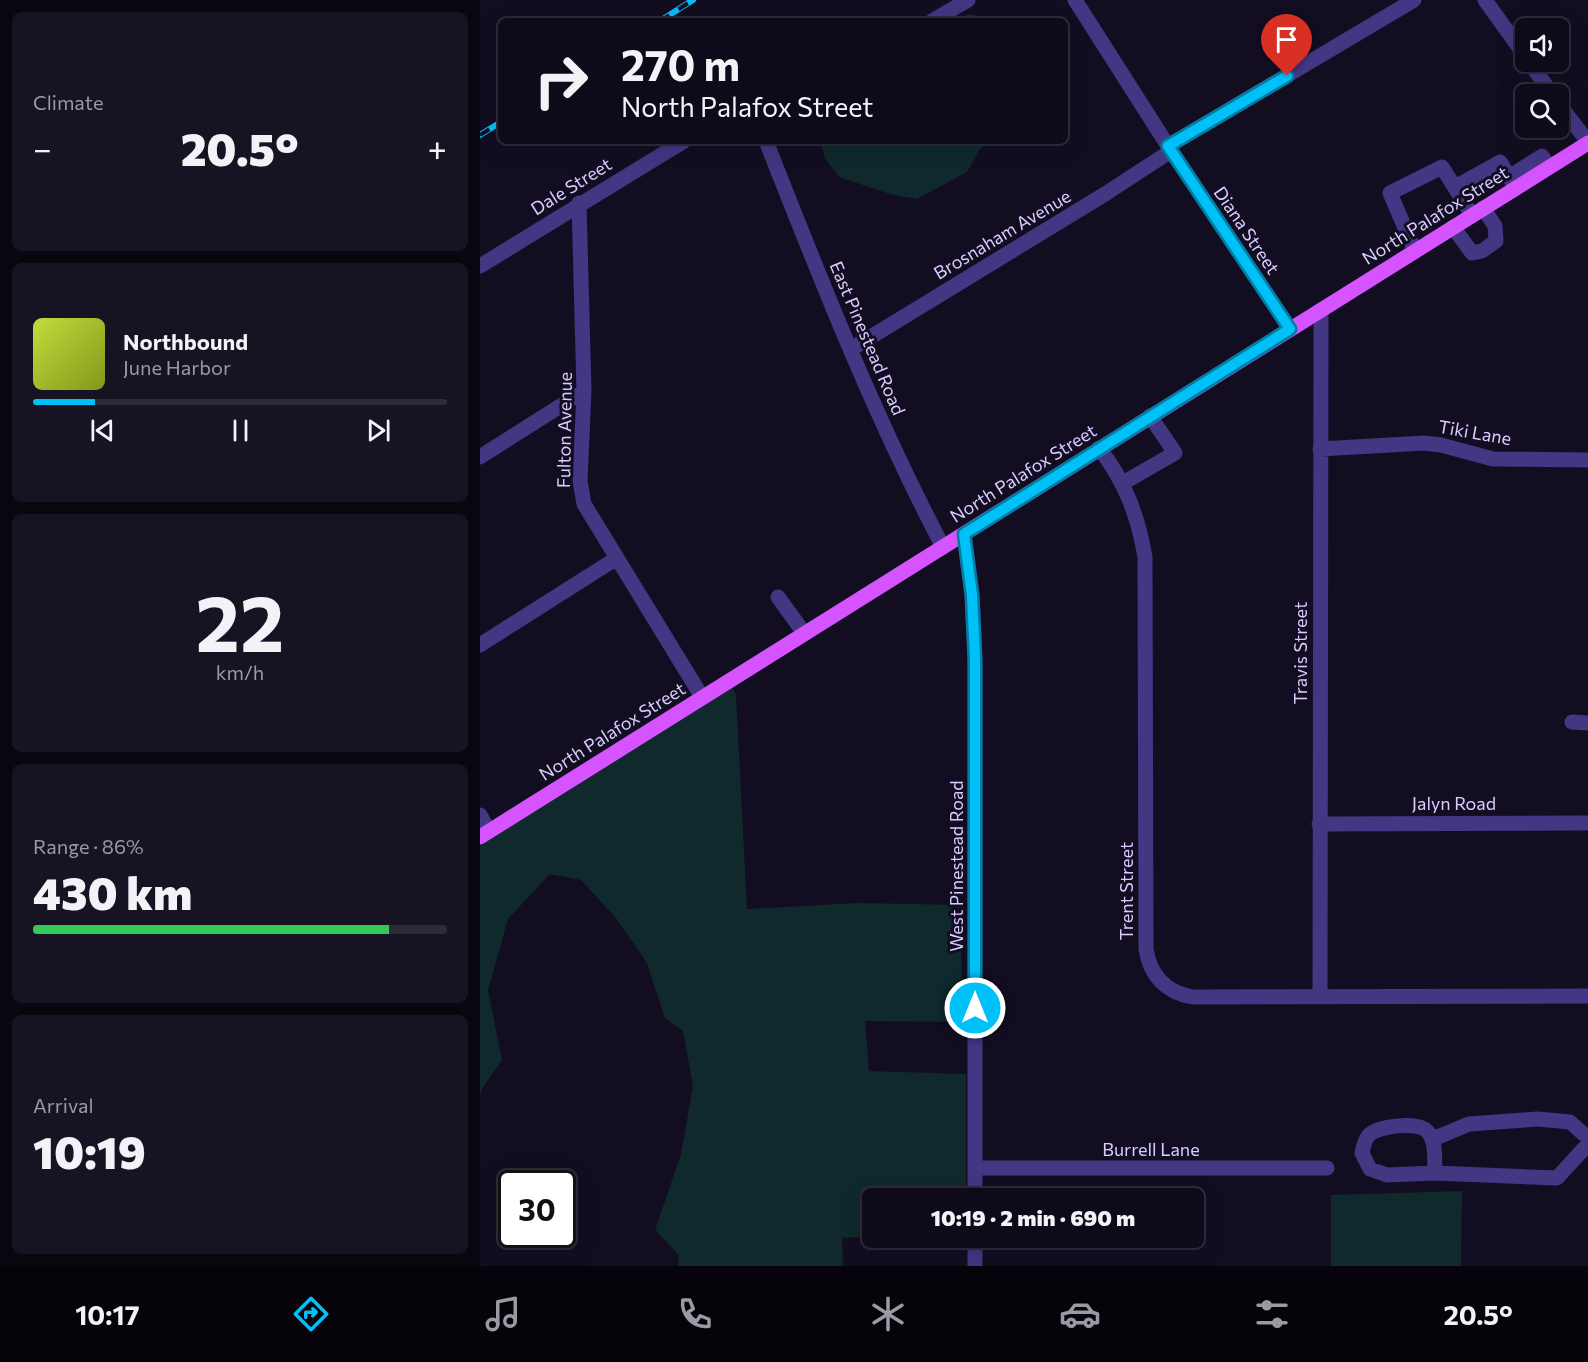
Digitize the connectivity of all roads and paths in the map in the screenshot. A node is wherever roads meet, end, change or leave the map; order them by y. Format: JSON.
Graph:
{"nodes":[{"id":1,"x":968,"y":0,"type":"edge"},
{"id":2,"x":1074,"y":0,"type":"edge"},
{"id":3,"x":1414,"y":0,"type":"edge"},
{"id":4,"x":1485,"y":0,"type":"edge"},
{"id":5,"x":937,"y":18,"type":"edge"},
{"id":6,"x":1515,"y":42,"type":"edge"},
{"id":7,"x":1569,"y":118,"type":"edge"},
{"id":8,"x":1588,"y":142,"type":"edge"},
{"id":9,"x":679,"y":144,"type":"edge"},
{"id":10,"x":767,"y":144,"type":"edge"},
{"id":11,"x":1170,"y":149,"type":"junction"},
{"id":12,"x":1512,"y":183,"type":"junction"},
{"id":13,"x":1455,"y":188,"type":"junction"},
{"id":14,"x":579,"y":203,"type":"junction"},
{"id":15,"x":1478,"y":211,"type":"junction"},
{"id":16,"x":1453,"y":227,"type":"junction"},
{"id":17,"x":1415,"y":251,"type":"junction"},
{"id":18,"x":480,"y":266,"type":"edge"},
{"id":19,"x":1321,"y":310,"type":"junction"},
{"id":20,"x":1290,"y":329,"type":"junction"},
{"id":21,"x":851,"y":349,"type":"junction"},
{"id":22,"x":584,"y":391,"type":"junction"},
{"id":23,"x":1150,"y":416,"type":"junction"},
{"id":24,"x":1099,"y":448,"type":"junction"},
{"id":25,"x":1320,"y":449,"type":"junction"},
{"id":26,"x":480,"y":457,"type":"edge"},
{"id":27,"x":1588,"y":460,"type":"edge"},
{"id":28,"x":1123,"y":483,"type":"junction"},
{"id":29,"x":964,"y":534,"type":"junction"},
{"id":30,"x":943,"y":547,"type":"junction"},
{"id":31,"x":617,"y":558,"type":"junction"},
{"id":32,"x":778,"y":597,"type":"dead end"},
{"id":33,"x":804,"y":633,"type":"junction"},
{"id":34,"x":480,"y":645,"type":"edge"},
{"id":35,"x":702,"y":697,"type":"junction"},
{"id":36,"x":1572,"y":722,"type":"dead end"},
{"id":37,"x":1588,"y":723,"type":"edge"},
{"id":38,"x":480,"y":815,"type":"edge"},
{"id":39,"x":1588,"y":823,"type":"edge"},
{"id":40,"x":1319,"y":824,"type":"junction"},
{"id":41,"x":485,"y":834,"type":"edge"},
{"id":42,"x":1320,"y":996,"type":"junction"},
{"id":43,"x":1588,"y":996,"type":"edge"},
{"id":44,"x":1588,"y":1138,"type":"edge"},
{"id":45,"x":1433,"y":1139,"type":"junction"},
{"id":46,"x":1588,"y":1144,"type":"edge"},
{"id":47,"x":975,"y":1168,"type":"junction"},
{"id":48,"x":1327,"y":1168,"type":"dead end"},
{"id":49,"x":1436,"y":1173,"type":"junction"},
{"id":50,"x":975,"y":1188,"type":"edge"},
{"id":51,"x":975,"y":1248,"type":"edge"},
{"id":52,"x":975,"y":1266,"type":"edge"}],
"edges":[{"from":1,"to":5,"type":"street"},
{"from":2,"to":11,"type":"street","name":"Diana Street"},
{"from":3,"to":11,"type":"street","name":"Brosnaham Avenue"},
{"from":4,"to":6,"type":"street"},
{"from":7,"to":8,"type":"street"},
{"from":8,"to":12,"type":"main road","name":"North Palafox Street"},
{"from":9,"to":14,"type":"street","name":"Dale Street"},
{"from":10,"to":21,"type":"street","name":"East Pinestead Road"},
{"from":11,"to":20,"type":"street","name":"Diana Street"},
{"from":11,"to":21,"type":"street","name":"Brosnaham Avenue"},
{"from":12,"to":13,"type":"street"},
{"from":12,"to":15,"type":"main road","name":"North Palafox Street"},
{"from":13,"to":15,"type":"street"},
{"from":13,"to":17,"type":"street"},
{"from":14,"to":18,"type":"street","name":"Dale Street"},
{"from":14,"to":22,"type":"street","name":"Fulton Avenue"},
{"from":15,"to":16,"type":"main road","name":"North Palafox Street"},
{"from":15,"to":16,"type":"street"},
{"from":16,"to":17,"type":"main road","name":"North Palafox Street"},
{"from":17,"to":19,"type":"main road","name":"North Palafox Street"},
{"from":19,"to":20,"type":"main road","name":"North Palafox Street"},
{"from":19,"to":25,"type":"street","name":"Travis Street"},
{"from":20,"to":23,"type":"main road","name":"North Palafox Street"},
{"from":21,"to":30,"type":"street","name":"East Pinestead Road"},
{"from":22,"to":26,"type":"street"},
{"from":22,"to":31,"type":"street","name":"Fulton Avenue"},
{"from":23,"to":24,"type":"main road","name":"North Palafox Street"},
{"from":23,"to":28,"type":"street"},
{"from":24,"to":28,"type":"street","name":"Trent Street"},
{"from":24,"to":29,"type":"main road","name":"North Palafox Street"},
{"from":25,"to":27,"type":"street","name":"Tiki Lane"},
{"from":25,"to":40,"type":"street","name":"Travis Street"},
{"from":28,"to":42,"type":"street","name":"Trent Street"},
{"from":29,"to":30,"type":"main road","name":"North Palafox Street"},
{"from":29,"to":47,"type":"street","name":"West Pinestead Road"},
{"from":30,"to":33,"type":"main road","name":"North Palafox Street"},
{"from":31,"to":34,"type":"street"},
{"from":31,"to":35,"type":"street","name":"Fulton Avenue"},
{"from":32,"to":33,"type":"street"},
{"from":33,"to":35,"type":"main road","name":"North Palafox Street"},
{"from":35,"to":41,"type":"main road","name":"North Palafox Street"},
{"from":36,"to":37,"type":"street"},
{"from":38,"to":41,"type":"street"},
{"from":39,"to":40,"type":"street","name":"Jalyn Road"},
{"from":40,"to":42,"type":"street","name":"Travis Street"},
{"from":42,"to":43,"type":"street","name":"Trent Street"},
{"from":44,"to":45,"type":"street"},
{"from":45,"to":49,"type":"street"},
{"from":45,"to":49,"type":"street"},
{"from":46,"to":49,"type":"street"},
{"from":47,"to":48,"type":"street","name":"Burrell Lane"},
{"from":47,"to":50,"type":"street","name":"West Pinestead Road"},
{"from":51,"to":52,"type":"street"}]}
